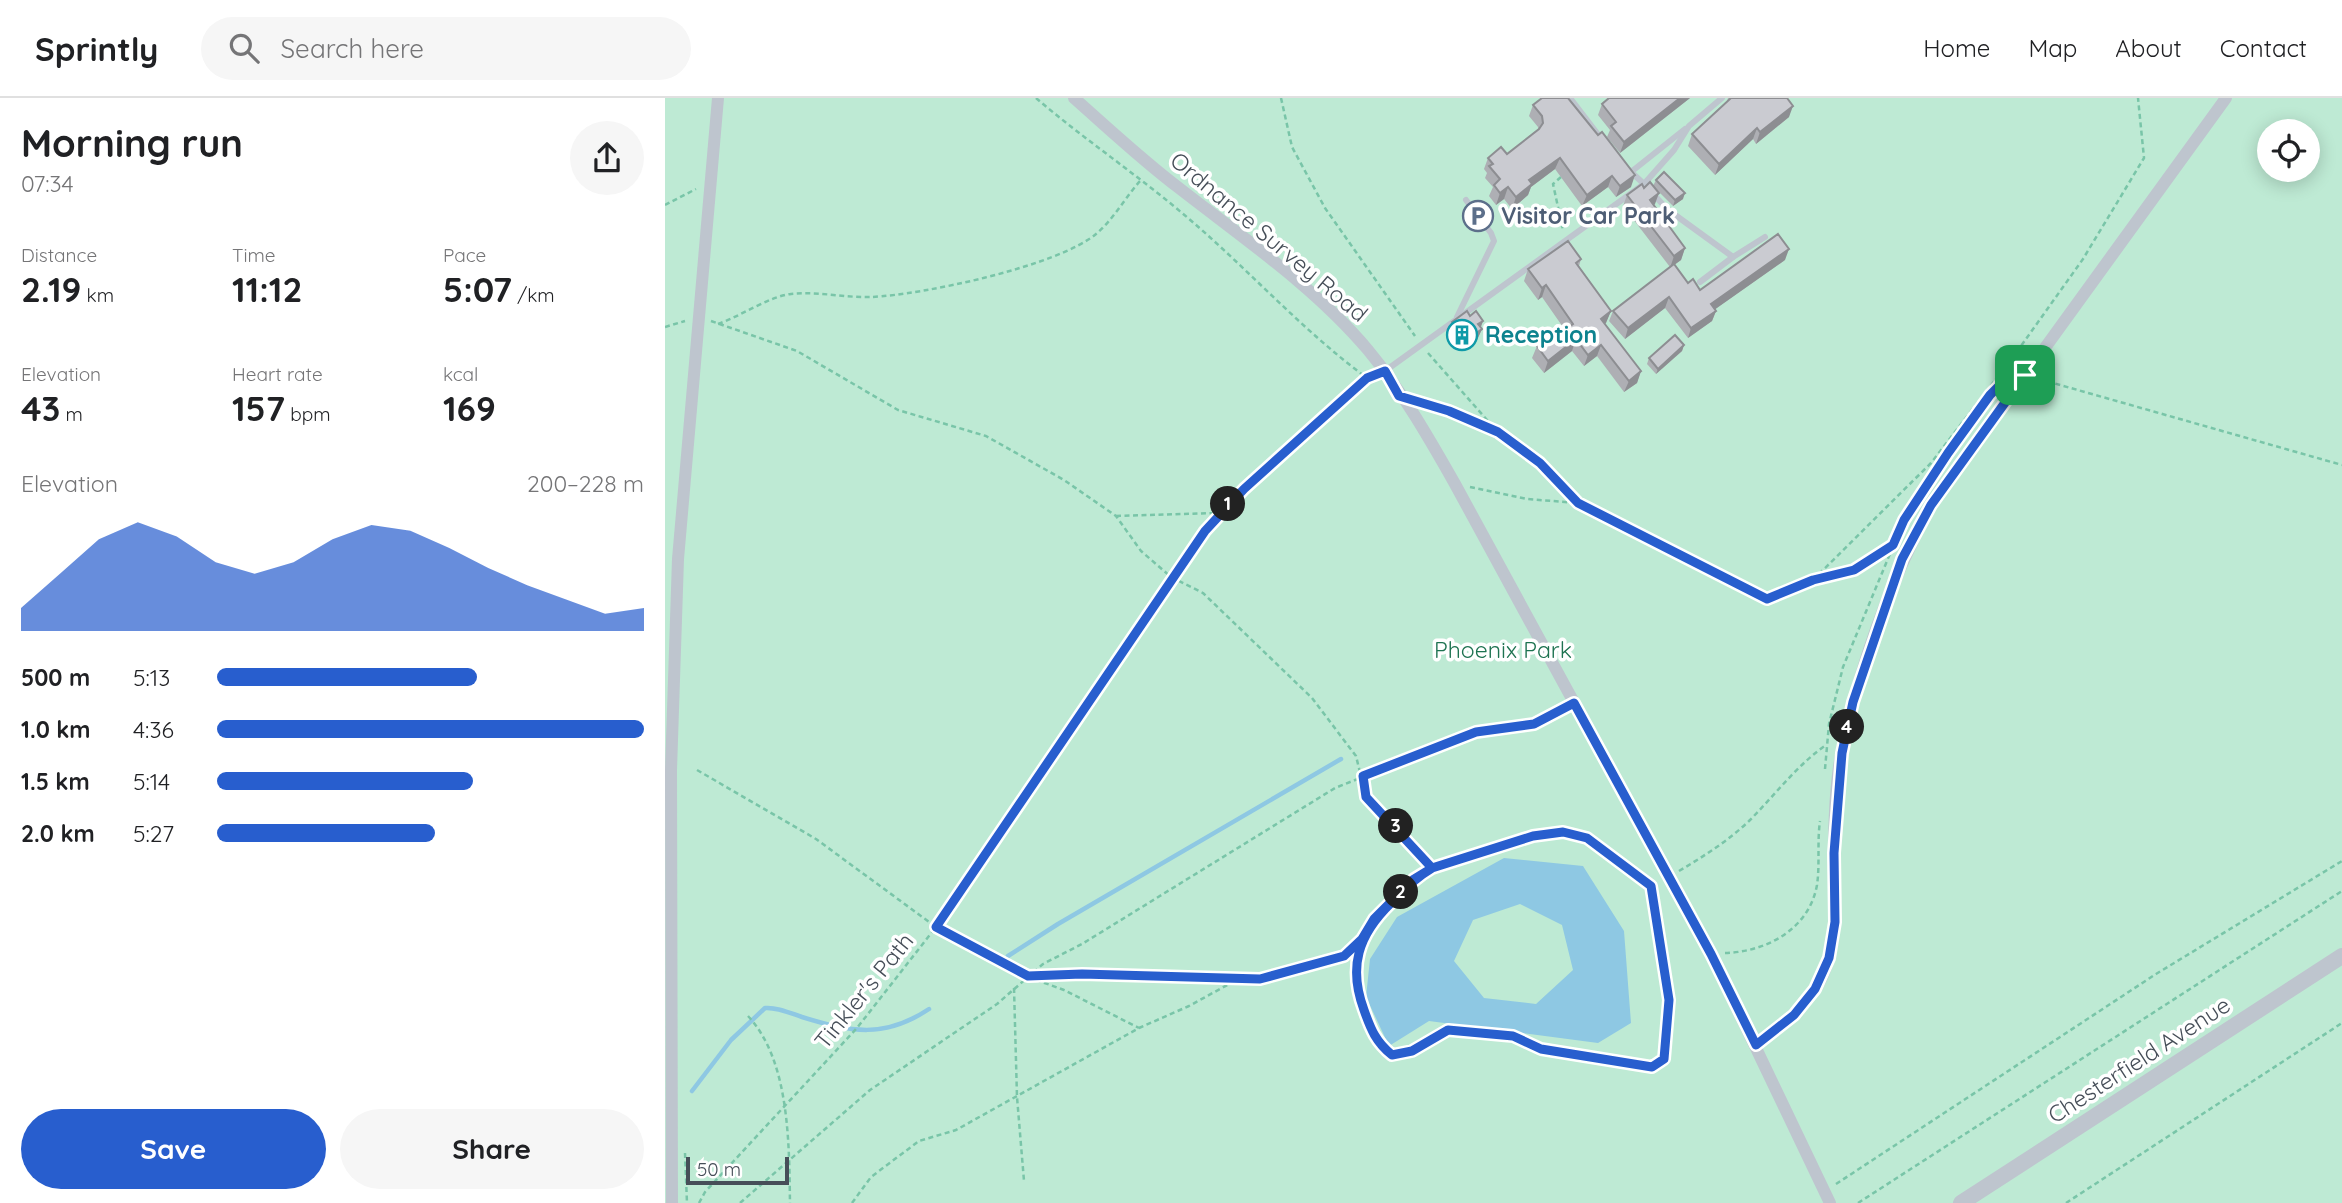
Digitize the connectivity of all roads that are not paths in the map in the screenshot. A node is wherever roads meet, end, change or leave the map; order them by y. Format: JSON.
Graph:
{"nodes":[{"id":1,"x":718,"y":98,"type":"edge"},
{"id":2,"x":1074,"y":98,"type":"edge"},
{"id":3,"x":1570,"y":98,"type":"edge"},
{"id":4,"x":1722,"y":98,"type":"edge"},
{"id":5,"x":2226,"y":98,"type":"edge"},
{"id":6,"x":1689,"y":126,"type":"junction"},
{"id":7,"x":1613,"y":153,"type":"edge"},
{"id":8,"x":1621,"y":164,"type":"edge"},
{"id":9,"x":1631,"y":172,"type":"junction"},
{"id":10,"x":1644,"y":184,"type":"junction"},
{"id":11,"x":1466,"y":200,"type":"dead end"},
{"id":12,"x":1765,"y":237,"type":"dead end"},
{"id":13,"x":1733,"y":257,"type":"junction"},
{"id":14,"x":1700,"y":282,"type":"dead end"},
{"id":15,"x":1457,"y":318,"type":"junction"},
{"id":16,"x":1385,"y":371,"type":"junction"},
{"id":17,"x":2342,"y":956,"type":"edge"},
{"id":18,"x":1756,"y":1045,"type":"junction"},
{"id":19,"x":1828,"y":1197,"type":"edge"},
{"id":20,"x":672,"y":1203,"type":"edge"},
{"id":21,"x":1961,"y":1203,"type":"edge"}],
"edges":[{"from":1,"to":20,"type":"street"},
{"from":2,"to":16,"type":"street","name":"Ordnance Survey Road"},
{"from":3,"to":7,"type":"lane"},
{"from":4,"to":6,"type":"lane"},
{"from":5,"to":18,"type":"street"},
{"from":6,"to":9,"type":"lane"},
{"from":6,"to":10,"type":"lane"},
{"from":8,"to":9,"type":"lane"},
{"from":9,"to":10,"type":"lane"},
{"from":10,"to":13,"type":"lane"},
{"from":10,"to":15,"type":"lane"},
{"from":11,"to":15,"type":"lane"},
{"from":12,"to":13,"type":"lane"},
{"from":13,"to":14,"type":"lane"},
{"from":15,"to":16,"type":"lane"},
{"from":16,"to":18,"type":"street","name":"Ordnance Survey Road"},
{"from":17,"to":21,"type":"street","name":"Chesterfield Avenue"},
{"from":18,"to":19,"type":"street","name":"Ordnance Survey Road"}]}
